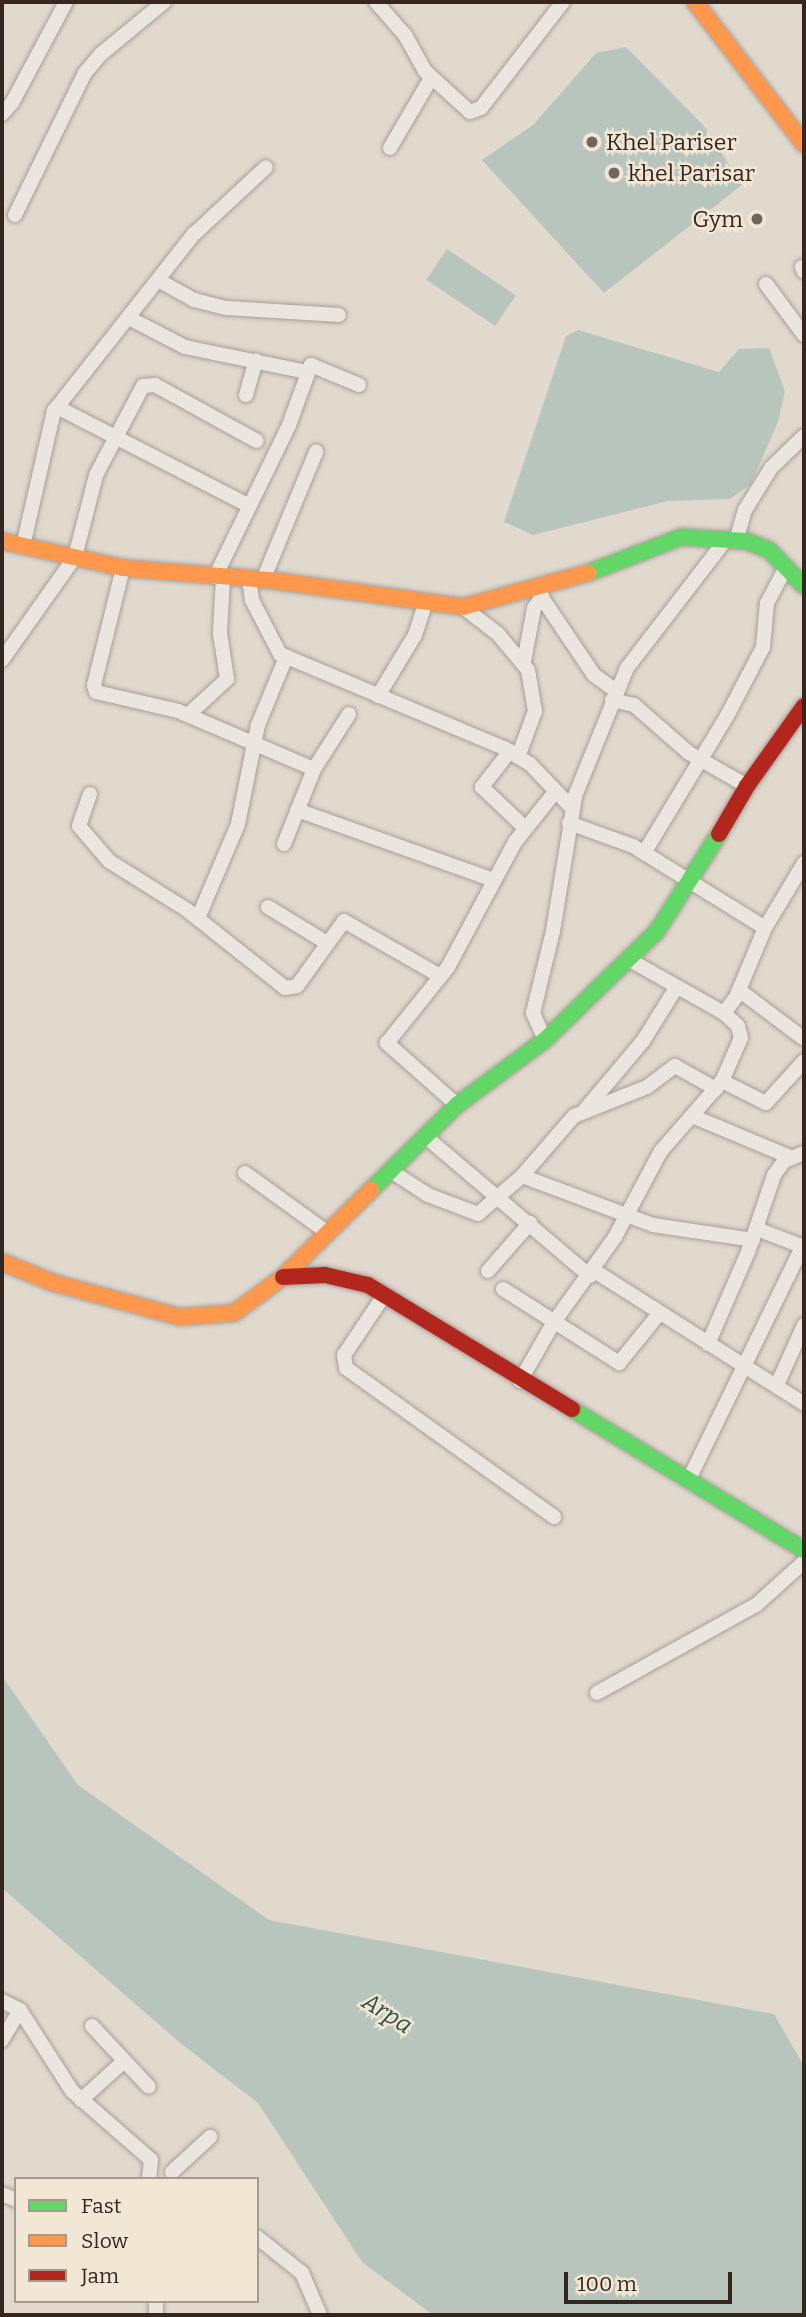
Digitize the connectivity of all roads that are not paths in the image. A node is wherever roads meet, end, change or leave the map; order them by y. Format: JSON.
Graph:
{"nodes":[{"id":1,"x":66,"y":2,"type":"edge"},
{"id":2,"x":164,"y":2,"type":"edge"},
{"id":3,"x":376,"y":2,"type":"edge"},
{"id":4,"x":563,"y":2,"type":"edge"},
{"id":5,"x":695,"y":2,"type":"edge"},
{"id":6,"x":714,"y":2,"type":"edge"},
{"id":7,"x":431,"y":78,"type":"junction"},
{"id":8,"x":2,"y":114,"type":"edge"},
{"id":9,"x":804,"y":122,"type":"edge"},
{"id":10,"x":804,"y":144,"type":"edge"},
{"id":11,"x":390,"y":148,"type":"dead end"},
{"id":12,"x":266,"y":167,"type":"dead end"},
{"id":13,"x":15,"y":215,"type":"dead end"},
{"id":14,"x":158,"y":280,"type":"junction"},
{"id":15,"x":766,"y":284,"type":"dead end"},
{"id":16,"x":339,"y":315,"type":"dead end"},
{"id":17,"x":130,"y":318,"type":"junction"},
{"id":18,"x":802,"y":328,"type":"edge"},
{"id":19,"x":256,"y":360,"type":"junction"},
{"id":20,"x":307,"y":372,"type":"junction"},
{"id":21,"x":359,"y":385,"type":"dead end"},
{"id":22,"x":246,"y":394,"type":"dead end"},
{"id":23,"x":57,"y":407,"type":"junction"},
{"id":24,"x":804,"y":436,"type":"edge"},
{"id":25,"x":115,"y":438,"type":"junction"},
{"id":26,"x":257,"y":441,"type":"dead end"},
{"id":27,"x":316,"y":452,"type":"dead end"},
{"id":28,"x":248,"y":505,"type":"junction"},
{"id":29,"x":2,"y":541,"type":"edge"},
{"id":30,"x":730,"y":542,"type":"junction"},
{"id":31,"x":23,"y":546,"type":"junction"},
{"id":32,"x":75,"y":557,"type":"junction"},
{"id":33,"x":123,"y":568,"type":"junction"},
{"id":34,"x":786,"y":568,"type":"junction"},
{"id":35,"x":219,"y":578,"type":"junction"},
{"id":36,"x":256,"y":579,"type":"junction"},
{"id":37,"x":804,"y":586,"type":"edge"},
{"id":38,"x":539,"y":593,"type":"junction"},
{"id":39,"x":426,"y":601,"type":"junction"},
{"id":40,"x":463,"y":607,"type":"junction"},
{"id":41,"x":286,"y":657,"type":"junction"},
{"id":42,"x":2,"y":660,"type":"edge"},
{"id":43,"x":524,"y":661,"type":"junction"},
{"id":44,"x":614,"y":695,"type":"junction"},
{"id":45,"x":378,"y":696,"type":"junction"},
{"id":46,"x":804,"y":706,"type":"edge"},
{"id":47,"x":349,"y":714,"type":"dead end"},
{"id":48,"x":188,"y":715,"type":"junction"},
{"id":49,"x":255,"y":744,"type":"junction"},
{"id":50,"x":514,"y":754,"type":"junction"},
{"id":51,"x":701,"y":761,"type":"junction"},
{"id":52,"x":314,"y":769,"type":"junction"},
{"id":53,"x":747,"y":786,"type":"junction"},
{"id":54,"x":555,"y":792,"type":"junction"},
{"id":55,"x":90,"y":794,"type":"dead end"},
{"id":56,"x":297,"y":810,"type":"junction"},
{"id":57,"x":570,"y":816,"type":"junction"},
{"id":58,"x":525,"y":828,"type":"junction"},
{"id":59,"x":284,"y":844,"type":"dead end"},
{"id":60,"x":644,"y":853,"type":"junction"},
{"id":61,"x":803,"y":867,"type":"edge"},
{"id":62,"x":494,"y":880,"type":"junction"},
{"id":63,"x":691,"y":884,"type":"junction"},
{"id":64,"x":268,"y":907,"type":"dead end"},
{"id":65,"x":198,"y":918,"type":"junction"},
{"id":66,"x":765,"y":928,"type":"junction"},
{"id":67,"x":327,"y":943,"type":"junction"},
{"id":68,"x":628,"y":959,"type":"junction"},
{"id":69,"x":440,"y":976,"type":"junction"},
{"id":70,"x":676,"y":988,"type":"junction"},
{"id":71,"x":739,"y":990,"type":"junction"},
{"id":72,"x":724,"y":1013,"type":"junction"},
{"id":73,"x":801,"y":1030,"type":"edge"},
{"id":74,"x":545,"y":1040,"type":"junction"},
{"id":75,"x":804,"y":1061,"type":"edge"},
{"id":76,"x":719,"y":1085,"type":"junction"},
{"id":77,"x":457,"y":1105,"type":"junction"},
{"id":78,"x":584,"y":1111,"type":"junction"},
{"id":79,"x":692,"y":1116,"type":"junction"},
{"id":80,"x":426,"y":1137,"type":"junction"},
{"id":81,"x":797,"y":1155,"type":"edge"},
{"id":82,"x":391,"y":1171,"type":"junction"},
{"id":83,"x":245,"y":1173,"type":"dead end"},
{"id":84,"x":522,"y":1176,"type":"junction"},
{"id":85,"x":497,"y":1198,"type":"junction"},
{"id":86,"x":627,"y":1217,"type":"junction"},
{"id":87,"x":530,"y":1223,"type":"junction"},
{"id":88,"x":328,"y":1233,"type":"junction"},
{"id":89,"x":755,"y":1235,"type":"junction"},
{"id":90,"x":803,"y":1246,"type":"edge"},
{"id":91,"x":2,"y":1262,"type":"edge"},
{"id":92,"x":488,"y":1272,"type":"dead end"},
{"id":93,"x":592,"y":1273,"type":"junction"},
{"id":94,"x":283,"y":1277,"type":"junction"},
{"id":95,"x":503,"y":1289,"type":"dead end"},
{"id":96,"x":385,"y":1294,"type":"junction"},
{"id":97,"x":659,"y":1314,"type":"junction"},
{"id":98,"x":554,"y":1322,"type":"junction"},
{"id":99,"x":804,"y":1325,"type":"edge"},
{"id":100,"x":708,"y":1344,"type":"junction"},
{"id":101,"x":746,"y":1367,"type":"junction"},
{"id":102,"x":520,"y":1381,"type":"junction"},
{"id":103,"x":777,"y":1385,"type":"junction"},
{"id":104,"x":804,"y":1404,"type":"edge"},
{"id":105,"x":690,"y":1477,"type":"junction"},
{"id":106,"x":554,"y":1517,"type":"dead end"},
{"id":107,"x":804,"y":1551,"type":"edge"},
{"id":108,"x":597,"y":1693,"type":"dead end"},
{"id":109,"x":2,"y":2001,"type":"edge"},
{"id":110,"x":20,"y":2010,"type":"junction"},
{"id":111,"x":92,"y":2026,"type":"dead end"},
{"id":112,"x":2,"y":2040,"type":"edge"},
{"id":113,"x":122,"y":2063,"type":"junction"},
{"id":114,"x":149,"y":2087,"type":"dead end"},
{"id":115,"x":81,"y":2100,"type":"junction"},
{"id":116,"x":210,"y":2137,"type":"dead end"},
{"id":117,"x":151,"y":2160,"type":"junction"},
{"id":118,"x":178,"y":2175,"type":"edge"},
{"id":119,"x":149,"y":2177,"type":"edge"},
{"id":120,"x":259,"y":2239,"type":"edge"},
{"id":121,"x":320,"y":2315,"type":"edge"}],
"edges":[{"from":1,"to":8,"type":"street"},
{"from":2,"to":13,"type":"street"},
{"from":3,"to":7,"type":"street"},
{"from":4,"to":7,"type":"street"},
{"from":5,"to":10,"type":"main road"},
{"from":6,"to":9,"type":"main road"},
{"from":7,"to":11,"type":"street"},
{"from":12,"to":14,"type":"street"},
{"from":14,"to":16,"type":"street"},
{"from":14,"to":17,"type":"street"},
{"from":15,"to":18,"type":"street"},
{"from":17,"to":19,"type":"street"},
{"from":17,"to":23,"type":"street"},
{"from":19,"to":20,"type":"street"},
{"from":19,"to":22,"type":"street"},
{"from":20,"to":21,"type":"street"},
{"from":20,"to":28,"type":"street"},
{"from":23,"to":25,"type":"street"},
{"from":23,"to":31,"type":"street"},
{"from":24,"to":30,"type":"street"},
{"from":25,"to":26,"type":"street"},
{"from":25,"to":28,"type":"street"},
{"from":25,"to":32,"type":"street"},
{"from":27,"to":36,"type":"street"},
{"from":28,"to":35,"type":"street"},
{"from":29,"to":31,"type":"main road"},
{"from":30,"to":34,"type":"main road"},
{"from":30,"to":38,"type":"main road"},
{"from":30,"to":44,"type":"street"},
{"from":31,"to":32,"type":"main road"},
{"from":32,"to":33,"type":"main road"},
{"from":32,"to":42,"type":"street"},
{"from":33,"to":35,"type":"main road"},
{"from":33,"to":48,"type":"street"},
{"from":34,"to":37,"type":"main road"},
{"from":34,"to":51,"type":"street"},
{"from":35,"to":36,"type":"main road"},
{"from":35,"to":48,"type":"street"},
{"from":36,"to":39,"type":"main road"},
{"from":36,"to":41,"type":"street"},
{"from":38,"to":40,"type":"main road"},
{"from":38,"to":43,"type":"street"},
{"from":38,"to":44,"type":"street"},
{"from":39,"to":40,"type":"main road"},
{"from":39,"to":45,"type":"street"},
{"from":40,"to":43,"type":"street"},
{"from":41,"to":45,"type":"street"},
{"from":41,"to":49,"type":"street"},
{"from":43,"to":50,"type":"street"},
{"from":44,"to":51,"type":"street"},
{"from":44,"to":57,"type":"street"},
{"from":45,"to":50,"type":"street"},
{"from":46,"to":53,"type":"main road"},
{"from":47,"to":52,"type":"street"},
{"from":48,"to":49,"type":"street"},
{"from":49,"to":52,"type":"street"},
{"from":49,"to":65,"type":"street"},
{"from":50,"to":54,"type":"street"},
{"from":50,"to":58,"type":"street"},
{"from":51,"to":53,"type":"street"},
{"from":51,"to":60,"type":"street"},
{"from":52,"to":56,"type":"street"},
{"from":53,"to":63,"type":"main road"},
{"from":54,"to":57,"type":"street"},
{"from":54,"to":58,"type":"street"},
{"from":55,"to":65,"type":"street"},
{"from":56,"to":59,"type":"street"},
{"from":56,"to":62,"type":"street"},
{"from":57,"to":60,"type":"street"},
{"from":57,"to":74,"type":"street"},
{"from":58,"to":62,"type":"street"},
{"from":60,"to":63,"type":"street"},
{"from":61,"to":66,"type":"street"},
{"from":62,"to":69,"type":"street"},
{"from":63,"to":66,"type":"street"},
{"from":63,"to":68,"type":"main road"},
{"from":64,"to":67,"type":"street"},
{"from":65,"to":67,"type":"street"},
{"from":66,"to":71,"type":"street"},
{"from":67,"to":69,"type":"street"},
{"from":68,"to":70,"type":"street"},
{"from":68,"to":74,"type":"main road"},
{"from":69,"to":77,"type":"street"},
{"from":70,"to":72,"type":"street"},
{"from":70,"to":78,"type":"street"},
{"from":71,"to":72,"type":"street"},
{"from":71,"to":73,"type":"street"},
{"from":72,"to":76,"type":"street"},
{"from":74,"to":77,"type":"main road"},
{"from":75,"to":76,"type":"street"},
{"from":76,"to":78,"type":"street"},
{"from":76,"to":79,"type":"street"},
{"from":77,"to":80,"type":"main road"},
{"from":78,"to":84,"type":"street"},
{"from":79,"to":81,"type":"street"},
{"from":79,"to":86,"type":"street"},
{"from":80,"to":82,"type":"main road"},
{"from":80,"to":85,"type":"street"},
{"from":81,"to":89,"type":"street"},
{"from":82,"to":85,"type":"street"},
{"from":82,"to":88,"type":"main road"},
{"from":83,"to":88,"type":"street"},
{"from":84,"to":85,"type":"street"},
{"from":84,"to":86,"type":"street"},
{"from":85,"to":87,"type":"street"},
{"from":86,"to":89,"type":"street"},
{"from":86,"to":93,"type":"street"},
{"from":87,"to":92,"type":"street"},
{"from":87,"to":93,"type":"street"},
{"from":88,"to":94,"type":"main road"},
{"from":89,"to":90,"type":"street"},
{"from":89,"to":100,"type":"street"},
{"from":90,"to":101,"type":"street"},
{"from":91,"to":94,"type":"main road"},
{"from":93,"to":97,"type":"street"},
{"from":93,"to":98,"type":"street"},
{"from":94,"to":96,"type":"main road"},
{"from":95,"to":98,"type":"street"},
{"from":96,"to":102,"type":"main road"},
{"from":96,"to":106,"type":"street"},
{"from":97,"to":98,"type":"street"},
{"from":97,"to":100,"type":"street"},
{"from":98,"to":102,"type":"street"},
{"from":99,"to":103,"type":"street"},
{"from":100,"to":101,"type":"street"},
{"from":101,"to":103,"type":"street"},
{"from":101,"to":105,"type":"street"},
{"from":102,"to":105,"type":"main road"},
{"from":103,"to":104,"type":"street"},
{"from":105,"to":107,"type":"main road"},
{"from":107,"to":108,"type":"street"},
{"from":109,"to":110,"type":"street"},
{"from":110,"to":112,"type":"street"},
{"from":110,"to":115,"type":"street"},
{"from":111,"to":113,"type":"street"},
{"from":113,"to":114,"type":"street"},
{"from":113,"to":115,"type":"street"},
{"from":115,"to":117,"type":"street"},
{"from":116,"to":118,"type":"street"},
{"from":117,"to":118,"type":"street"},
{"from":117,"to":119,"type":"street"},
{"from":120,"to":121,"type":"street"}]}
